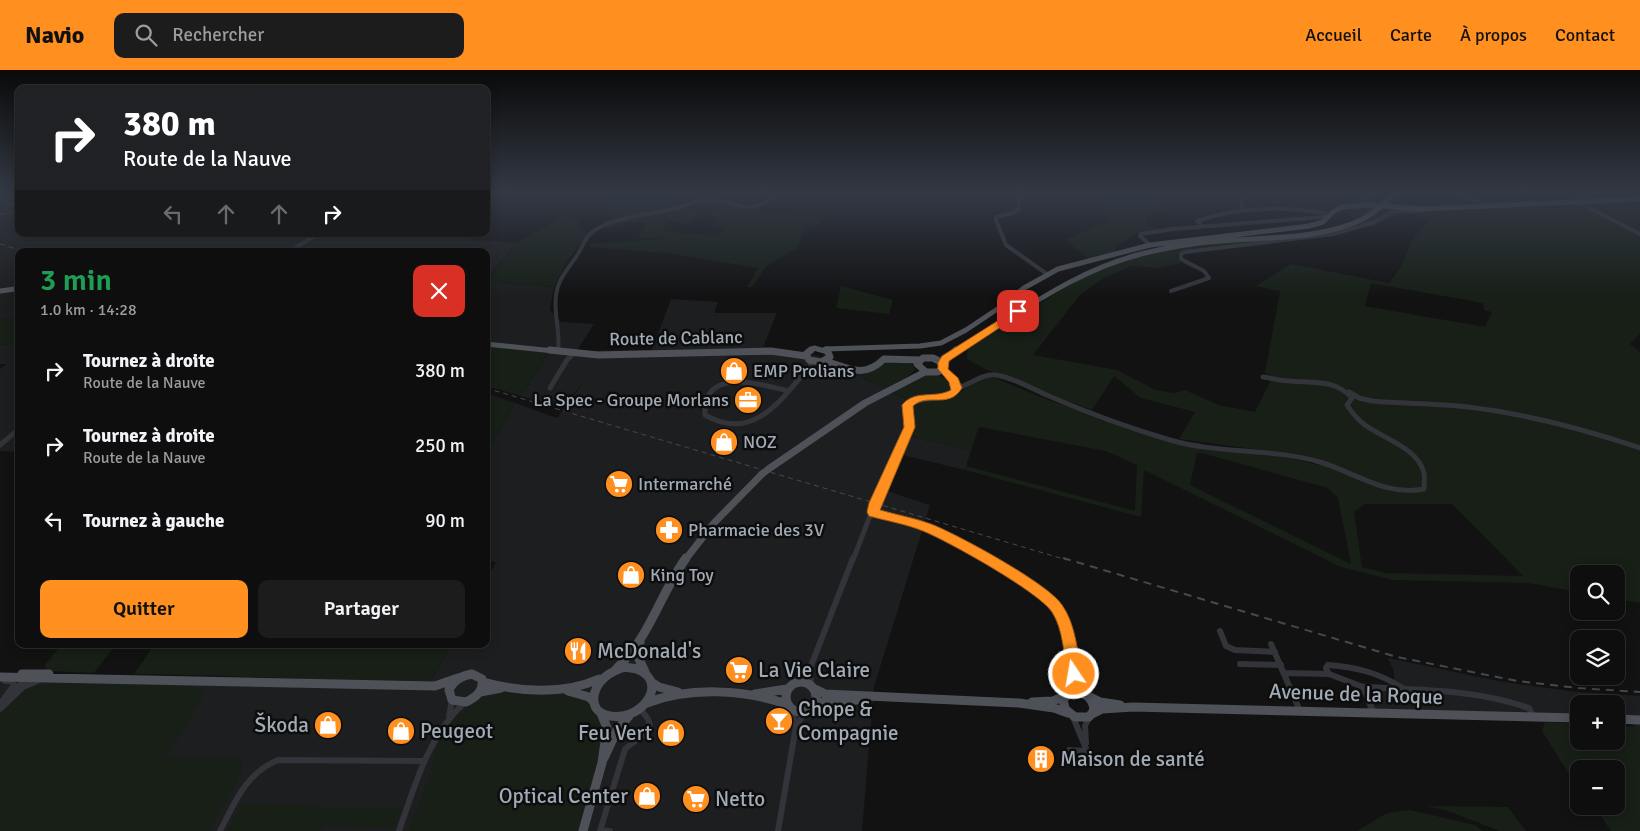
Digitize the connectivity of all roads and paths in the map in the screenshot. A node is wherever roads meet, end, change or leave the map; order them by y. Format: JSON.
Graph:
{"nodes":[{"id":1,"x":605,"y":228,"type":"edge"},
{"id":2,"x":999,"y":228,"type":"edge"},
{"id":3,"x":1186,"y":228,"type":"edge"},
{"id":4,"x":1296,"y":228,"type":"edge"},
{"id":5,"x":1332,"y":228,"type":"edge"},
{"id":6,"x":1357,"y":228,"type":"edge"},
{"id":7,"x":1627,"y":228,"type":"edge"},
{"id":8,"x":1640,"y":234,"type":"edge"},
{"id":9,"x":311,"y":237,"type":"edge"},
{"id":10,"x":1150,"y":245,"type":"junction"},
{"id":11,"x":295,"y":248,"type":"edge"},
{"id":12,"x":1047,"y":274,"type":"junction"},
{"id":13,"x":15,"y":290,"type":"edge"},
{"id":14,"x":0,"y":291,"type":"edge"},
{"id":15,"x":1171,"y":291,"type":"dead end"},
{"id":16,"x":969,"y":342,"type":"junction"},
{"id":17,"x":490,"y":344,"type":"edge"},
{"id":18,"x":843,"y":348,"type":"junction"},
{"id":19,"x":825,"y":349,"type":"junction"},
{"id":20,"x":558,"y":352,"type":"junction"},
{"id":21,"x":574,"y":353,"type":"junction"},
{"id":22,"x":807,"y":354,"type":"junction"},
{"id":23,"x":829,"y":357,"type":"junction"},
{"id":24,"x":933,"y":358,"type":"junction"},
{"id":25,"x":813,"y":362,"type":"junction"},
{"id":26,"x":921,"y":366,"type":"junction"},
{"id":27,"x":941,"y":368,"type":"junction"},
{"id":28,"x":1263,"y":377,"type":"dead end"},
{"id":29,"x":550,"y":388,"type":"dead end"},
{"id":30,"x":957,"y":388,"type":"junction"},
{"id":31,"x":1345,"y":389,"type":"junction"},
{"id":32,"x":788,"y":391,"type":"junction"},
{"id":33,"x":15,"y":433,"type":"edge"},
{"id":34,"x":0,"y":446,"type":"edge"},
{"id":35,"x":1640,"y":448,"type":"edge"},
{"id":36,"x":873,"y":512,"type":"junction"},
{"id":37,"x":1220,"y":631,"type":"dead end"},
{"id":38,"x":640,"y":641,"type":"junction"},
{"id":39,"x":1271,"y":644,"type":"dead end"},
{"id":40,"x":1275,"y":652,"type":"junction"},
{"id":41,"x":1071,"y":663,"type":"junction"},
{"id":42,"x":1240,"y":664,"type":"dead end"},
{"id":43,"x":1281,"y":665,"type":"junction"},
{"id":44,"x":616,"y":669,"type":"junction"},
{"id":45,"x":809,"y":671,"type":"junction"},
{"id":46,"x":0,"y":672,"type":"edge"},
{"id":47,"x":645,"y":673,"type":"junction"},
{"id":48,"x":1284,"y":673,"type":"junction"},
{"id":49,"x":1329,"y":674,"type":"junction"},
{"id":50,"x":28,"y":676,"type":"junction"},
{"id":51,"x":104,"y":678,"type":"junction"},
{"id":52,"x":458,"y":678,"type":"junction"},
{"id":53,"x":602,"y":678,"type":"junction"},
{"id":54,"x":0,"y":679,"type":"edge"},
{"id":55,"x":60,"y":679,"type":"junction"},
{"id":56,"x":483,"y":682,"type":"junction"},
{"id":57,"x":651,"y":682,"type":"junction"},
{"id":58,"x":797,"y":683,"type":"junction"},
{"id":59,"x":435,"y":686,"type":"junction"},
{"id":60,"x":813,"y":687,"type":"junction"},
{"id":61,"x":1364,"y":687,"type":"junction"},
{"id":62,"x":504,"y":688,"type":"junction"},
{"id":63,"x":787,"y":689,"type":"junction"},
{"id":64,"x":1404,"y":689,"type":"junction"},
{"id":65,"x":563,"y":690,"type":"junction"},
{"id":66,"x":480,"y":692,"type":"junction"},
{"id":67,"x":681,"y":693,"type":"junction"},
{"id":68,"x":1066,"y":694,"type":"junction"},
{"id":69,"x":738,"y":695,"type":"junction"},
{"id":70,"x":1086,"y":695,"type":"junction"},
{"id":71,"x":451,"y":697,"type":"junction"},
{"id":72,"x":903,"y":699,"type":"junction"},
{"id":73,"x":466,"y":702,"type":"junction"},
{"id":74,"x":594,"y":702,"type":"junction"},
{"id":75,"x":1019,"y":703,"type":"junction"},
{"id":76,"x":644,"y":706,"type":"junction"},
{"id":77,"x":789,"y":706,"type":"junction"},
{"id":78,"x":0,"y":707,"type":"edge"},
{"id":79,"x":810,"y":707,"type":"junction"},
{"id":80,"x":1133,"y":707,"type":"junction"},
{"id":81,"x":600,"y":711,"type":"junction"},
{"id":82,"x":1300,"y":711,"type":"junction"},
{"id":83,"x":1375,"y":713,"type":"junction"},
{"id":84,"x":630,"y":715,"type":"junction"},
{"id":85,"x":1071,"y":715,"type":"junction"},
{"id":86,"x":1090,"y":715,"type":"junction"},
{"id":87,"x":449,"y":717,"type":"junction"},
{"id":88,"x":1534,"y":717,"type":"junction"},
{"id":89,"x":1570,"y":718,"type":"edge"},
{"id":90,"x":1625,"y":719,"type":"edge"},
{"id":91,"x":1640,"y":720,"type":"edge"},
{"id":92,"x":796,"y":726,"type":"junction"},
{"id":93,"x":1069,"y":750,"type":"dead end"},
{"id":94,"x":1087,"y":751,"type":"junction"},
{"id":95,"x":424,"y":761,"type":"junction"},
{"id":96,"x":602,"y":763,"type":"junction"},
{"id":97,"x":220,"y":831,"type":"edge"},
{"id":98,"x":399,"y":831,"type":"edge"},
{"id":99,"x":583,"y":831,"type":"edge"},
{"id":100,"x":600,"y":831,"type":"edge"},
{"id":101,"x":610,"y":831,"type":"edge"},
{"id":102,"x":778,"y":831,"type":"edge"}],
"edges":[{"from":1,"to":20,"type":"street"},
{"from":2,"to":12,"type":"street"},
{"from":3,"to":10,"type":"street"},
{"from":4,"to":10,"type":"main road"},
{"from":5,"to":16,"type":"main road"},
{"from":6,"to":15,"type":"street"},
{"from":7,"to":8,"type":"street"},
{"from":9,"to":11,"type":"street"},
{"from":10,"to":12,"type":"main road"},
{"from":12,"to":18,"type":"main road"},
{"from":13,"to":14,"type":"main road"},
{"from":16,"to":24,"type":"main road"},
{"from":16,"to":27,"type":"main road"},
{"from":17,"to":20,"type":"main road","name":"Route de Cablanc"},
{"from":18,"to":19,"type":"main road"},
{"from":18,"to":23,"type":"main road"},
{"from":19,"to":22,"type":"main road"},
{"from":19,"to":23,"type":"main road"},
{"from":20,"to":21,"type":"main road","name":"Route de Cablanc"},
{"from":21,"to":22,"type":"main road","name":"Route de Cablanc"},
{"from":21,"to":29,"type":"street"},
{"from":22,"to":25,"type":"main road"},
{"from":23,"to":25,"type":"main road"},
{"from":23,"to":26,"type":"main road"},
{"from":24,"to":26,"type":"main road"},
{"from":24,"to":27,"type":"main road"},
{"from":25,"to":32,"type":"street"},
{"from":26,"to":27,"type":"main road"},
{"from":26,"to":38,"type":"main road","bridge":true},
{"from":27,"to":30,"type":"street"},
{"from":28,"to":31,"type":"street"},
{"from":30,"to":31,"type":"street"},
{"from":30,"to":36,"type":"street"},
{"from":31,"to":35,"type":"street"},
{"from":32,"to":32,"type":"street"},
{"from":33,"to":34,"type":"street"},
{"from":36,"to":41,"type":"street"},
{"from":36,"to":45,"type":"street"},
{"from":37,"to":40,"type":"street"},
{"from":38,"to":44,"type":"main road"},
{"from":38,"to":47,"type":"main road"},
{"from":39,"to":40,"type":"street"},
{"from":40,"to":43,"type":"street"},
{"from":41,"to":68,"type":"street"},
{"from":41,"to":70,"type":"street"},
{"from":42,"to":43,"type":"street"},
{"from":43,"to":48,"type":"street"},
{"from":44,"to":47,"type":"main road"},
{"from":44,"to":53,"type":"main road"},
{"from":45,"to":58,"type":"street"},
{"from":45,"to":60,"type":"street"},
{"from":46,"to":50,"type":"main road"},
{"from":47,"to":57,"type":"main road"},
{"from":48,"to":49,"type":"street"},
{"from":48,"to":82,"type":"street"},
{"from":49,"to":61,"type":"street"},
{"from":49,"to":64,"type":"street"},
{"from":50,"to":51,"type":"main road"},
{"from":50,"to":54,"type":"main road"},
{"from":50,"to":55,"type":"main road"},
{"from":50,"to":78,"type":"street"},
{"from":51,"to":55,"type":"main road"},
{"from":51,"to":59,"type":"main road"},
{"from":52,"to":56,"type":"main road"},
{"from":52,"to":59,"type":"main road"},
{"from":52,"to":71,"type":"main road"},
{"from":53,"to":65,"type":"main road"},
{"from":53,"to":74,"type":"main road"},
{"from":54,"to":78,"type":"street"},
{"from":55,"to":78,"type":"street"},
{"from":56,"to":62,"type":"main road"},
{"from":56,"to":66,"type":"main road"},
{"from":57,"to":67,"type":"main road"},
{"from":57,"to":76,"type":"main road"},
{"from":58,"to":60,"type":"main road"},
{"from":58,"to":63,"type":"main road"},
{"from":59,"to":71,"type":"main road"},
{"from":60,"to":72,"type":"main road"},
{"from":60,"to":79,"type":"main road"},
{"from":61,"to":64,"type":"street"},
{"from":61,"to":83,"type":"street"},
{"from":62,"to":65,"type":"main road"},
{"from":62,"to":66,"type":"main road"},
{"from":63,"to":69,"type":"main road"},
{"from":63,"to":77,"type":"main road"},
{"from":64,"to":88,"type":"street"},
{"from":65,"to":74,"type":"main road"},
{"from":66,"to":73,"type":"main road"},
{"from":67,"to":69,"type":"main road"},
{"from":67,"to":76,"type":"main road"},
{"from":68,"to":70,"type":"main road"},
{"from":68,"to":75,"type":"main road"},
{"from":68,"to":85,"type":"main road"},
{"from":69,"to":77,"type":"main road"},
{"from":70,"to":80,"type":"main road","name":"Avenue de la Roque"},
{"from":70,"to":86,"type":"main road"},
{"from":71,"to":73,"type":"main road"},
{"from":71,"to":87,"type":"street"},
{"from":72,"to":75,"type":"main road"},
{"from":72,"to":79,"type":"main road"},
{"from":73,"to":87,"type":"street"},
{"from":74,"to":81,"type":"main road"},
{"from":75,"to":85,"type":"main road"},
{"from":76,"to":84,"type":"main road"},
{"from":76,"to":100,"type":"street"},
{"from":77,"to":79,"type":"main road"},
{"from":77,"to":92,"type":"street"},
{"from":79,"to":92,"type":"street"},
{"from":80,"to":82,"type":"main road","name":"Avenue de la Roque"},
{"from":80,"to":86,"type":"main road","name":"Avenue de la Roque"},
{"from":81,"to":84,"type":"main road"},
{"from":81,"to":96,"type":"main road"},
{"from":82,"to":83,"type":"main road","name":"Avenue de la Roque"},
{"from":83,"to":88,"type":"main road","name":"Avenue de la Roque"},
{"from":84,"to":96,"type":"main road"},
{"from":85,"to":86,"type":"main road"},
{"from":85,"to":94,"type":"street"},
{"from":86,"to":94,"type":"street"},
{"from":87,"to":95,"type":"street"},
{"from":88,"to":89,"type":"main road","name":"Avenue de la Roque"},
{"from":90,"to":91,"type":"main road"},
{"from":92,"to":102,"type":"street"},
{"from":93,"to":94,"type":"street"},
{"from":95,"to":97,"type":"street"},
{"from":95,"to":98,"type":"street"},
{"from":96,"to":99,"type":"main road"},
{"from":100,"to":101,"type":"street"}]}
